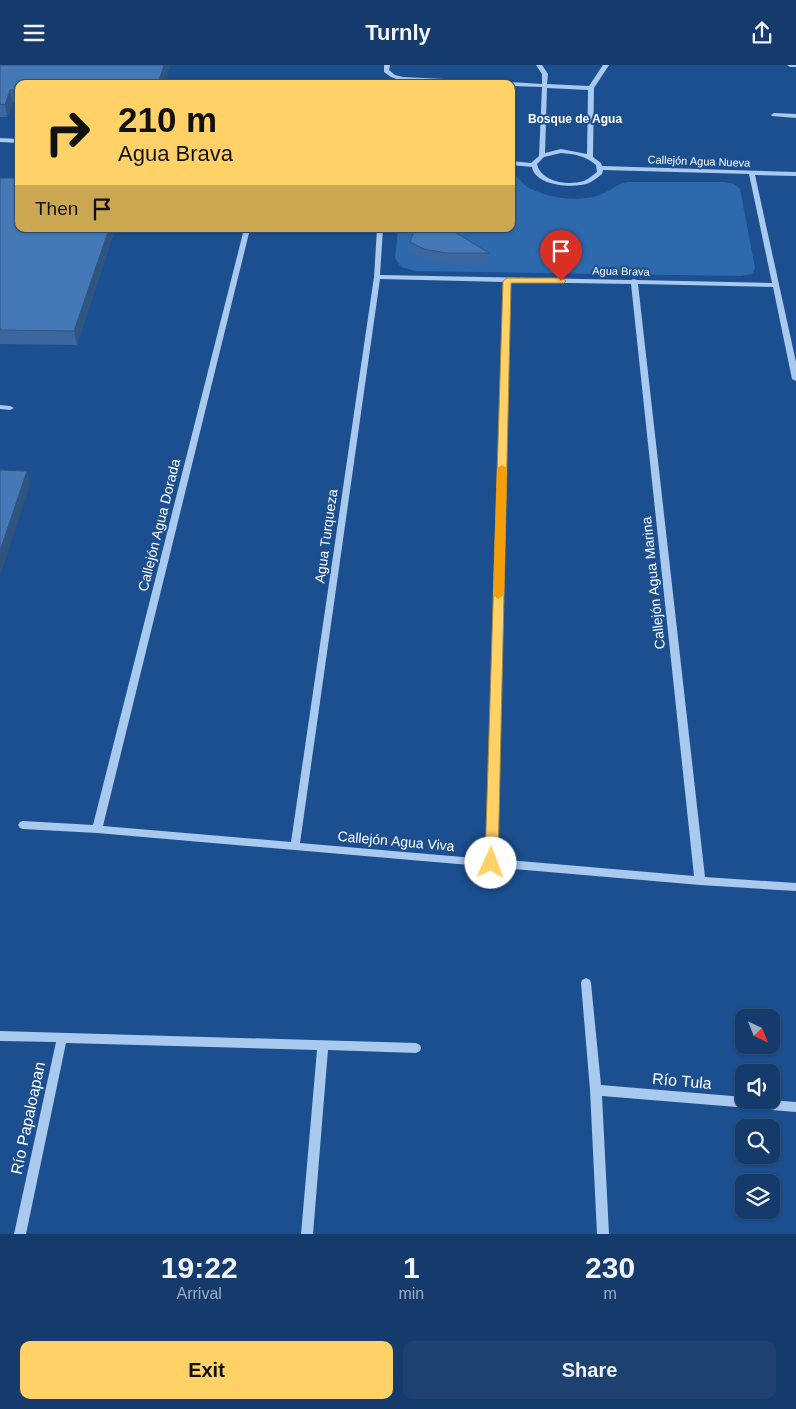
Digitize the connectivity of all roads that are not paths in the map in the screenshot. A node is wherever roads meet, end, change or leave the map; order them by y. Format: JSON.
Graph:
{"nodes":[{"id":1,"x":387,"y":65,"type":"edge"},
{"id":2,"x":539,"y":65,"type":"edge"},
{"id":3,"x":606,"y":65,"type":"edge"},
{"id":4,"x":790,"y":65,"type":"edge"},
{"id":5,"x":796,"y":65,"type":"edge"},
{"id":6,"x":423,"y":80,"type":"edge"},
{"id":7,"x":515,"y":84,"type":"edge"},
{"id":8,"x":545,"y":86,"type":"junction"},
{"id":9,"x":591,"y":87,"type":"junction"},
{"id":10,"x":774,"y":115,"type":"dead end"},
{"id":11,"x":796,"y":116,"type":"edge"},
{"id":12,"x":0,"y":140,"type":"edge"},
{"id":13,"x":15,"y":141,"type":"edge"},
{"id":14,"x":542,"y":156,"type":"junction"},
{"id":15,"x":590,"y":157,"type":"junction"},
{"id":16,"x":515,"y":163,"type":"edge"},
{"id":17,"x":533,"y":165,"type":"junction"},
{"id":18,"x":600,"y":168,"type":"junction"},
{"id":19,"x":752,"y":173,"type":"junction"},
{"id":20,"x":796,"y":174,"type":"edge"},
{"id":21,"x":246,"y":232,"type":"edge"},
{"id":22,"x":380,"y":232,"type":"edge"},
{"id":23,"x":378,"y":277,"type":"junction"},
{"id":24,"x":507,"y":281,"type":"junction"},
{"id":25,"x":634,"y":281,"type":"junction"},
{"id":26,"x":775,"y":285,"type":"junction"},
{"id":27,"x":796,"y":379,"type":"edge"},
{"id":28,"x":0,"y":407,"type":"edge"},
{"id":29,"x":10,"y":408,"type":"dead end"},
{"id":30,"x":23,"y":825,"type":"dead end"},
{"id":31,"x":97,"y":829,"type":"junction"},
{"id":32,"x":295,"y":846,"type":"junction"},
{"id":33,"x":491,"y":863,"type":"junction"},
{"id":34,"x":700,"y":881,"type":"junction"},
{"id":35,"x":796,"y":887,"type":"edge"},
{"id":36,"x":586,"y":983,"type":"dead end"},
{"id":37,"x":0,"y":1036,"type":"edge"},
{"id":38,"x":62,"y":1038,"type":"junction"},
{"id":39,"x":323,"y":1045,"type":"junction"},
{"id":40,"x":416,"y":1048,"type":"dead end"},
{"id":41,"x":596,"y":1090,"type":"junction"},
{"id":42,"x":796,"y":1107,"type":"edge"},
{"id":43,"x":20,"y":1234,"type":"edge"},
{"id":44,"x":307,"y":1234,"type":"edge"},
{"id":45,"x":603,"y":1234,"type":"edge"}],
"edges":[{"from":1,"to":6,"type":"street"},
{"from":2,"to":8,"type":"street"},
{"from":3,"to":9,"type":"street"},
{"from":4,"to":5,"type":"street"},
{"from":7,"to":8,"type":"street"},
{"from":8,"to":9,"type":"street"},
{"from":8,"to":14,"type":"street"},
{"from":9,"to":15,"type":"street"},
{"from":10,"to":11,"type":"street"},
{"from":12,"to":13,"type":"street"},
{"from":14,"to":15,"type":"street"},
{"from":14,"to":17,"type":"street"},
{"from":15,"to":18,"type":"street"},
{"from":16,"to":17,"type":"street"},
{"from":17,"to":18,"type":"street"},
{"from":18,"to":19,"type":"street","name":"Callejón Agua Nueva"},
{"from":19,"to":20,"type":"street","name":"Callejón Agua Nueva"},
{"from":19,"to":26,"type":"street"},
{"from":21,"to":31,"type":"street","name":"Callejón Agua Dorada"},
{"from":22,"to":23,"type":"street","name":"Agua Turqueza"},
{"from":23,"to":24,"type":"street","name":"Agua Brava"},
{"from":23,"to":32,"type":"street","name":"Agua Turqueza"},
{"from":24,"to":25,"type":"street","name":"Agua Brava"},
{"from":24,"to":33,"type":"street"},
{"from":25,"to":26,"type":"street","name":"Agua Brava"},
{"from":25,"to":34,"type":"street","name":"Callejón Agua Marina"},
{"from":26,"to":27,"type":"street"},
{"from":28,"to":29,"type":"street"},
{"from":30,"to":31,"type":"street","name":"Callejón Agua Viva"},
{"from":31,"to":32,"type":"street","name":"Callejón Agua Viva"},
{"from":32,"to":33,"type":"street","name":"Callejón Agua Viva"},
{"from":33,"to":34,"type":"street","name":"Callejón Agua Viva"},
{"from":34,"to":35,"type":"street","name":"Callejón Agua Viva"},
{"from":36,"to":41,"type":"street"},
{"from":37,"to":38,"type":"street"},
{"from":38,"to":39,"type":"street"},
{"from":38,"to":43,"type":"street","name":"Río Papaloapan"},
{"from":39,"to":40,"type":"street"},
{"from":39,"to":44,"type":"street"},
{"from":41,"to":42,"type":"street","name":"Río Tula"},
{"from":41,"to":45,"type":"street"}]}
